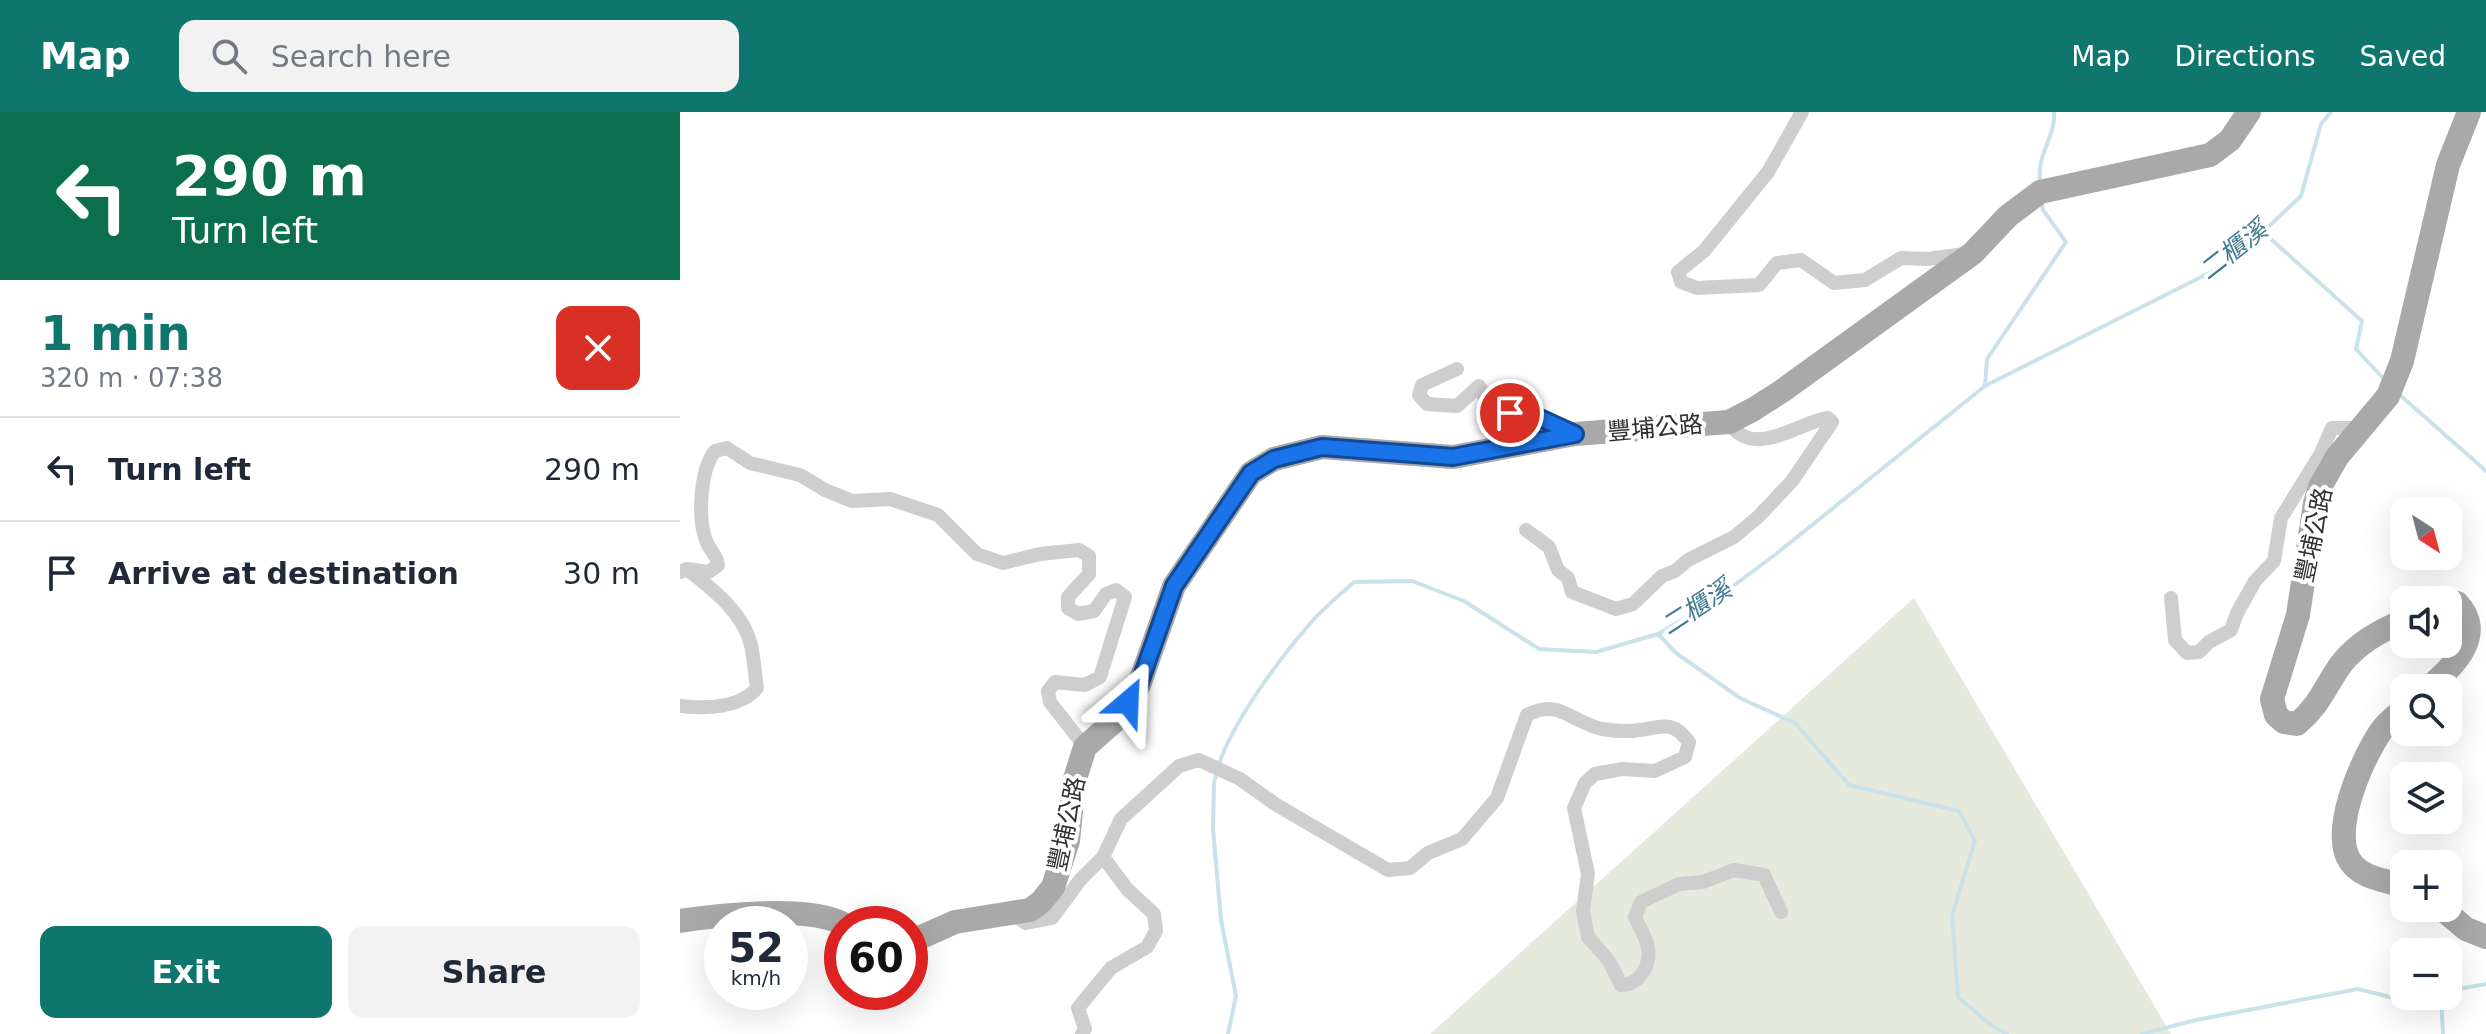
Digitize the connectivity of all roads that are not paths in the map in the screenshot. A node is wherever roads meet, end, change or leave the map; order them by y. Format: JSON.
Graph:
{"nodes":[{"id":1,"x":1802,"y":112,"type":"edge"},
{"id":2,"x":2249,"y":112,"type":"edge"},
{"id":3,"x":2469,"y":112,"type":"edge"},
{"id":4,"x":1973,"y":253,"type":"junction"},
{"id":5,"x":1457,"y":369,"type":"dead end"},
{"id":6,"x":1729,"y":422,"type":"junction"},
{"id":7,"x":2361,"y":428,"type":"junction"},
{"id":8,"x":1575,"y":434,"type":"junction"},
{"id":9,"x":1526,"y":530,"type":"dead end"},
{"id":10,"x":683,"y":571,"type":"edge"},
{"id":11,"x":2171,"y":598,"type":"dead end"},
{"id":12,"x":2462,"y":607,"type":"edge"},
{"id":13,"x":2390,"y":627,"type":"edge"},
{"id":14,"x":2445,"y":674,"type":"edge"},
{"id":15,"x":680,"y":706,"type":"edge"},
{"id":16,"x":2390,"y":722,"type":"edge"},
{"id":17,"x":1085,"y":747,"type":"junction"},
{"id":18,"x":1103,"y":857,"type":"junction"},
{"id":19,"x":2390,"y":883,"type":"edge"},
{"id":20,"x":1010,"y":912,"type":"junction"},
{"id":21,"x":1781,"y":912,"type":"dead end"},
{"id":22,"x":824,"y":917,"type":"edge"},
{"id":23,"x":680,"y":921,"type":"edge"},
{"id":24,"x":2458,"y":922,"type":"edge"},
{"id":25,"x":928,"y":934,"type":"edge"},
{"id":26,"x":2486,"y":937,"type":"edge"},
{"id":27,"x":1082,"y":1034,"type":"edge"}],
"edges":[{"from":1,"to":4,"type":"street"},
{"from":2,"to":4,"type":"main road","name":"豐埔公路"},
{"from":3,"to":7,"type":"main road","name":"豐埔公路"},
{"from":4,"to":6,"type":"main road","name":"豐埔公路"},
{"from":5,"to":8,"type":"street"},
{"from":6,"to":8,"type":"main road","name":"豐埔公路"},
{"from":6,"to":9,"type":"street"},
{"from":7,"to":11,"type":"street"},
{"from":7,"to":13,"type":"main road","name":"豐埔公路"},
{"from":8,"to":17,"type":"main road","name":"豐埔公路"},
{"from":10,"to":15,"type":"street"},
{"from":10,"to":17,"type":"street"},
{"from":12,"to":14,"type":"main road"},
{"from":16,"to":19,"type":"main road"},
{"from":17,"to":20,"type":"main road","name":"豐埔公路"},
{"from":18,"to":20,"type":"street"},
{"from":18,"to":21,"type":"street"},
{"from":18,"to":27,"type":"street"},
{"from":20,"to":25,"type":"main road","name":"豐埔公路"},
{"from":22,"to":23,"type":"main road"},
{"from":24,"to":26,"type":"main road"}]}
